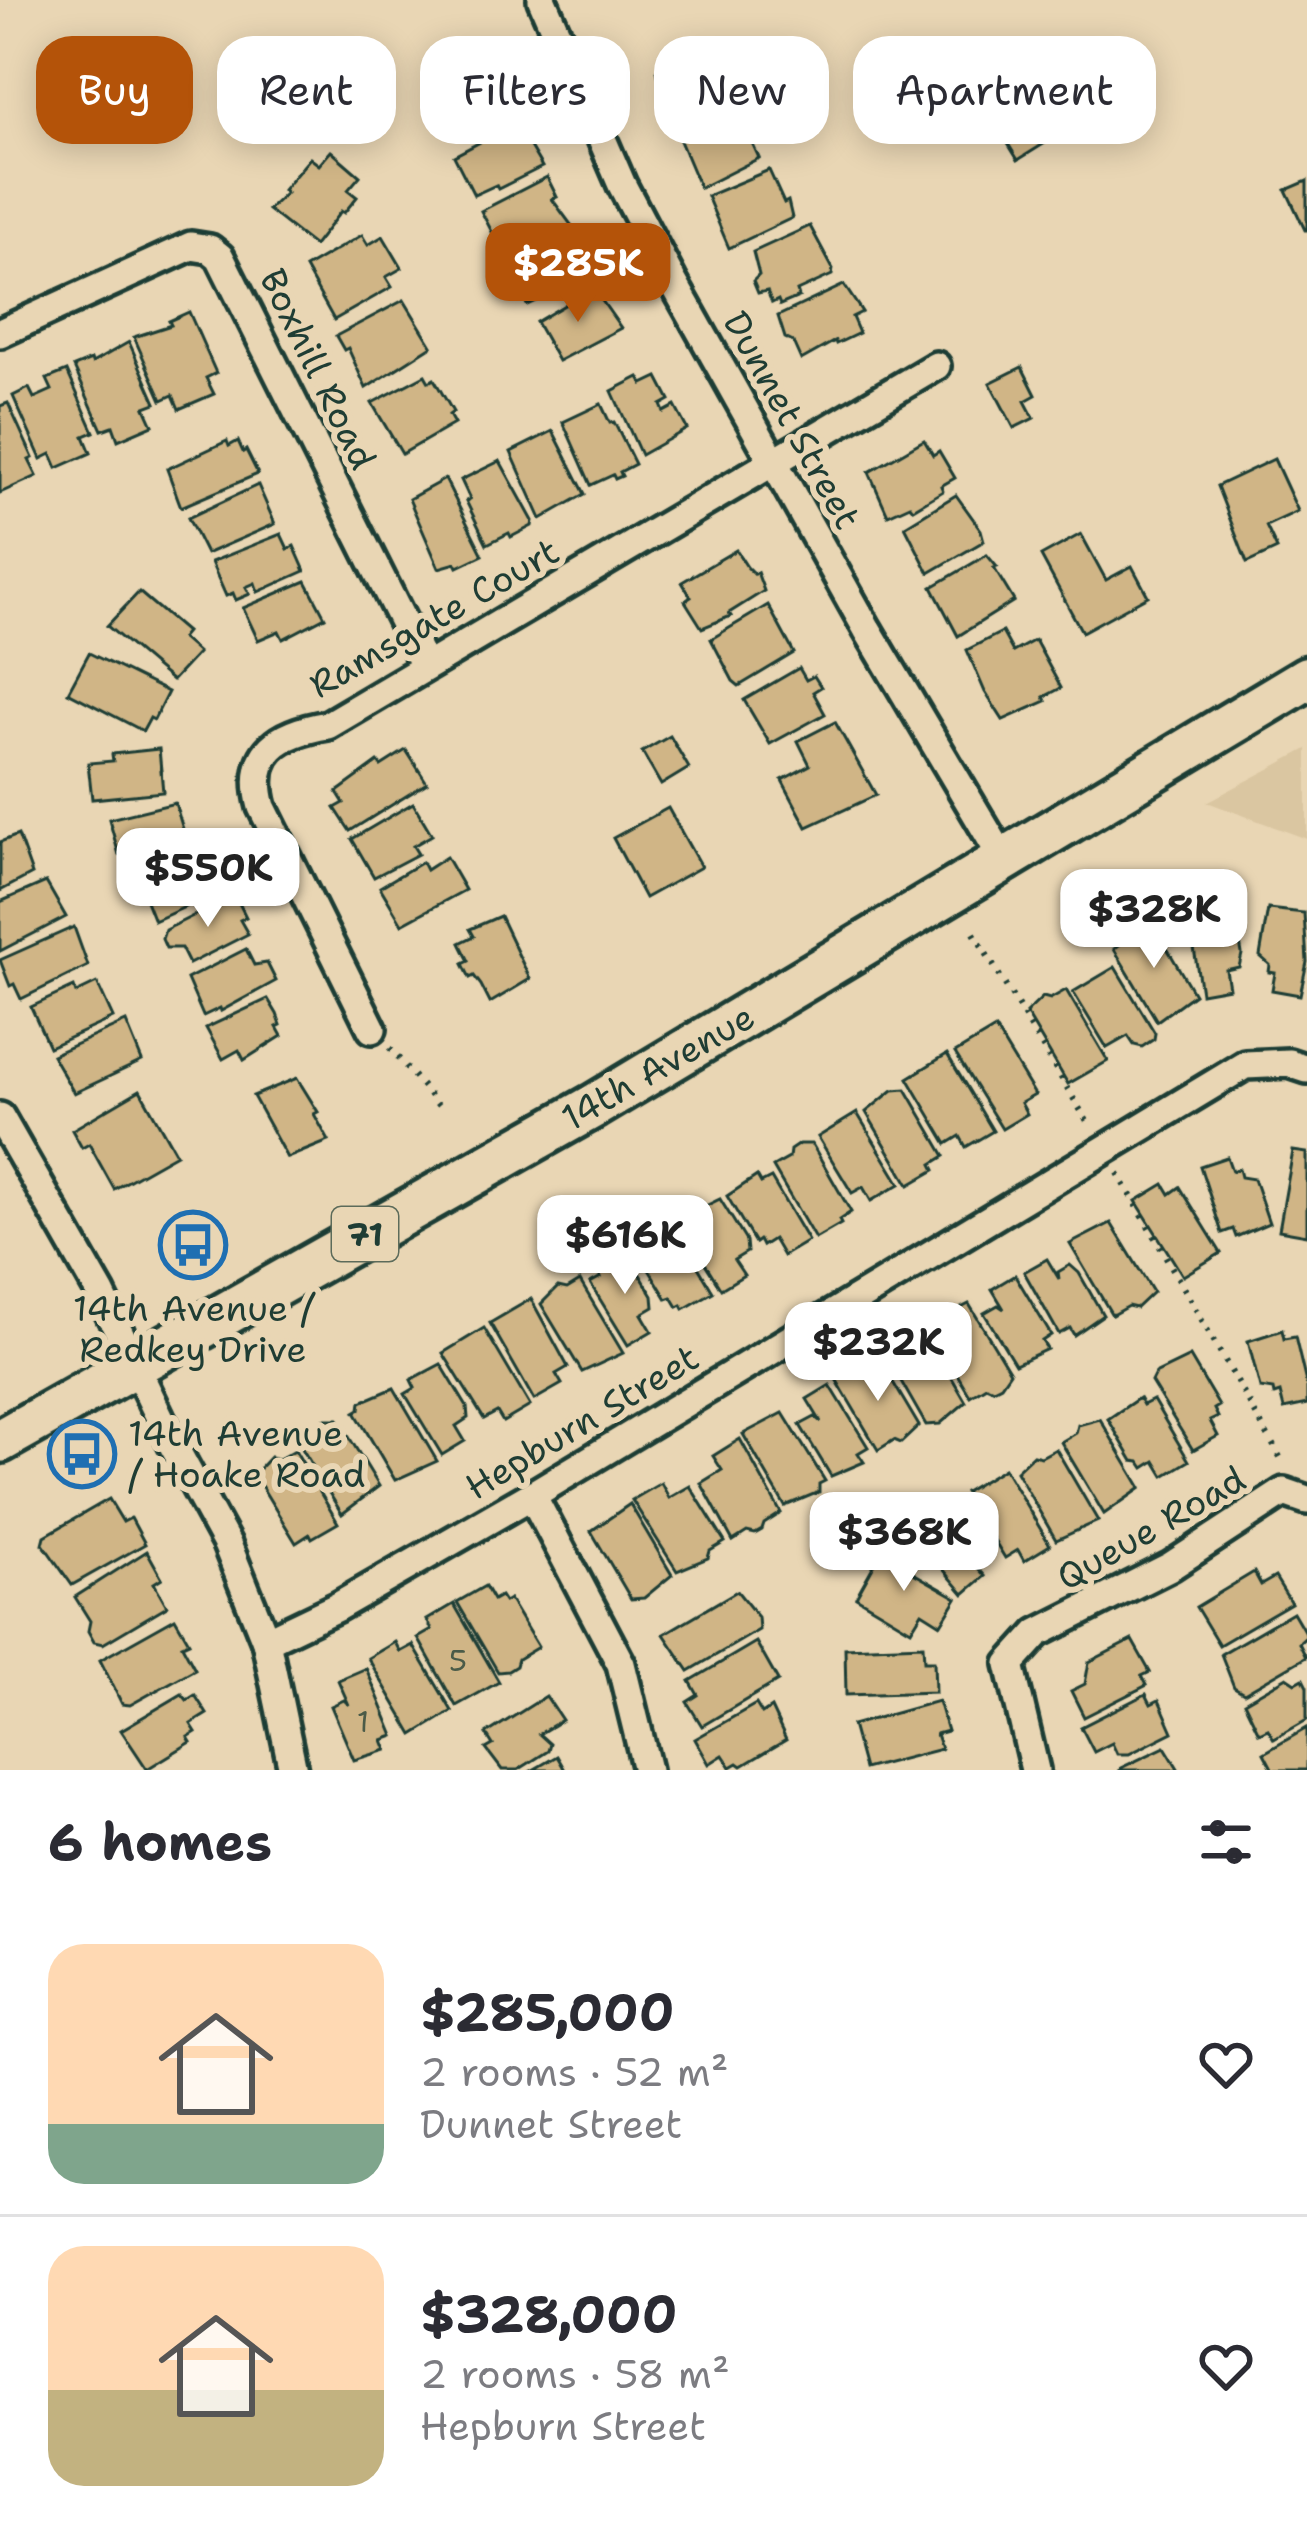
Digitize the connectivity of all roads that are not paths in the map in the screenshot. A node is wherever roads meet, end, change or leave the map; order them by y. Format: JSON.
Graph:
{"nodes":[{"id":1,"x":542,"y":0,"type":"edge"},
{"id":2,"x":0,"y":333,"type":"edge"},
{"id":3,"x":936,"y":366,"type":"dead end"},
{"id":4,"x":776,"y":461,"type":"junction"},
{"id":5,"x":425,"y":667,"type":"junction"},
{"id":6,"x":1307,"y":678,"type":"edge"},
{"id":7,"x":1005,"y":862,"type":"junction"},
{"id":8,"x":372,"y":1029,"type":"road end"},
{"id":9,"x":1307,"y":1070,"type":"edge"},
{"id":10,"x":0,"y":1117,"type":"edge"},
{"id":11,"x":136,"y":1362,"type":"junction"},
{"id":12,"x":0,"y":1441,"type":"edge"},
{"id":13,"x":532,"y":1495,"type":"junction"},
{"id":14,"x":1296,"y":1496,"type":"edge"},
{"id":15,"x":266,"y":1641,"type":"junction"},
{"id":16,"x":293,"y":1770,"type":"edge"},
{"id":17,"x":647,"y":1770,"type":"edge"},
{"id":18,"x":1035,"y":1770,"type":"edge"}],
"edges":[{"from":1,"to":4,"type":"street","name":"Dunnet Street"},
{"from":2,"to":5,"type":"street","name":"Boxhill Road"},
{"from":3,"to":4,"type":"street","name":"Ramsgate Court"},
{"from":4,"to":5,"type":"street","name":"Ramsgate Court"},
{"from":4,"to":7,"type":"street","name":"Dunnet Street"},
{"from":5,"to":8,"type":"street","name":"Ramsgate Court"},
{"from":6,"to":7,"type":"main road","name":"14th Avenue","number":"71"},
{"from":7,"to":11,"type":"main road","name":"14th Avenue","number":"71"},
{"from":9,"to":13,"type":"street","name":"Hepburn Street"},
{"from":10,"to":11,"type":"street"},
{"from":11,"to":12,"type":"main road","name":"14th Avenue","number":"71"},
{"from":11,"to":15,"type":"street"},
{"from":13,"to":15,"type":"street","name":"Hepburn Street"},
{"from":13,"to":17,"type":"street"},
{"from":14,"to":18,"type":"street","name":"Queue Road"},
{"from":15,"to":16,"type":"street"}]}
